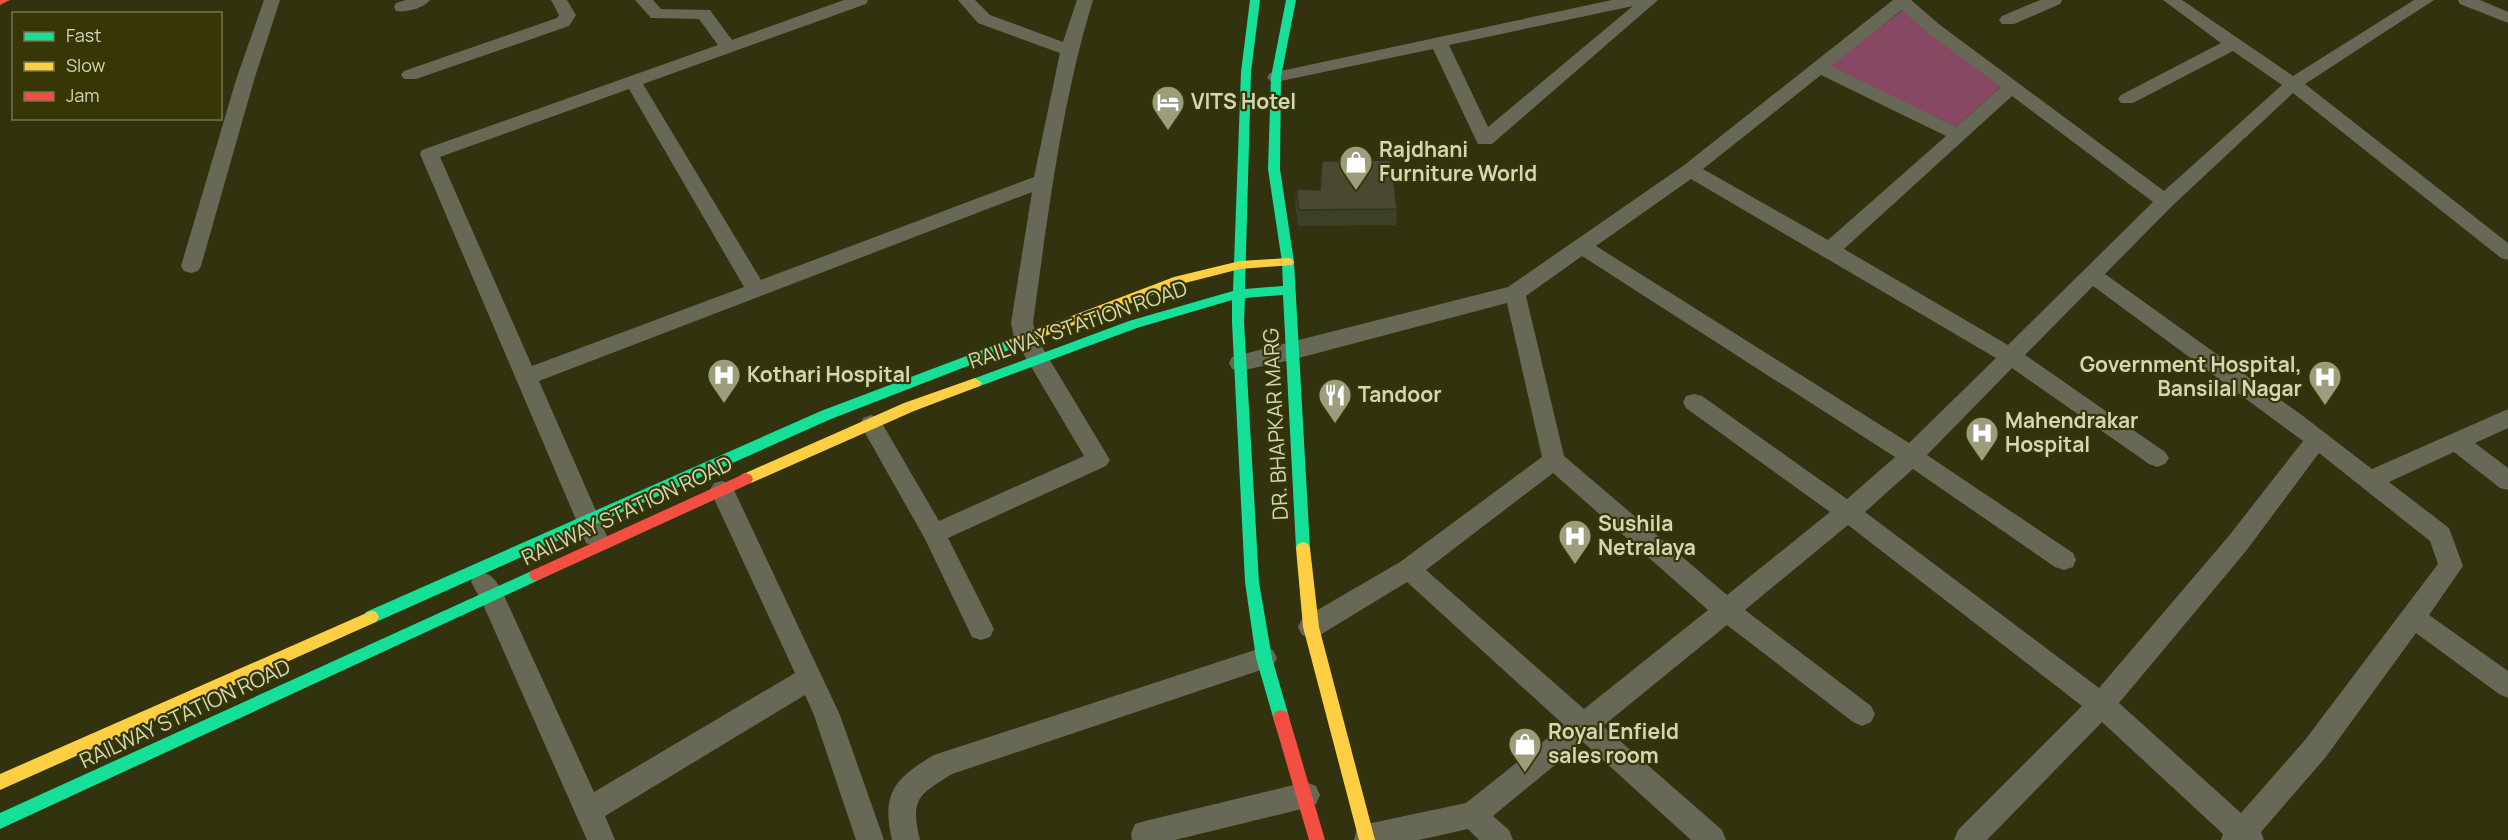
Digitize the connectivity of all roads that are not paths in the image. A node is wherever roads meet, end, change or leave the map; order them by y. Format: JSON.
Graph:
{"nodes":[{"id":1,"x":5,"y":0,"type":"edge"},
{"id":2,"x":272,"y":0,"type":"edge"},
{"id":3,"x":422,"y":0,"type":"edge"},
{"id":4,"x":559,"y":0,"type":"edge"},
{"id":5,"x":643,"y":0,"type":"edge"},
{"id":6,"x":860,"y":0,"type":"edge"},
{"id":7,"x":966,"y":0,"type":"edge"},
{"id":8,"x":1085,"y":0,"type":"edge"},
{"id":9,"x":1256,"y":0,"type":"edge"},
{"id":10,"x":1291,"y":0,"type":"edge"},
{"id":11,"x":1636,"y":0,"type":"edge"},
{"id":12,"x":1650,"y":0,"type":"edge"},
{"id":13,"x":1901,"y":0,"type":"edge"},
{"id":14,"x":2054,"y":0,"type":"edge"},
{"id":15,"x":2171,"y":0,"type":"edge"},
{"id":16,"x":2426,"y":0,"type":"edge"},
{"id":17,"x":2466,"y":0,"type":"edge"},
{"id":18,"x":0,"y":2,"type":"edge"},
{"id":19,"x":402,"y":7,"type":"dead end"},
{"id":20,"x":2508,"y":18,"type":"edge"},
{"id":21,"x":2008,"y":20,"type":"dead end"},
{"id":22,"x":1439,"y":42,"type":"junction"},
{"id":23,"x":2234,"y":43,"type":"junction"},
{"id":24,"x":728,"y":47,"type":"junction"},
{"id":25,"x":1069,"y":50,"type":"junction"},
{"id":26,"x":1819,"y":67,"type":"junction"},
{"id":27,"x":410,"y":75,"type":"dead end"},
{"id":28,"x":1276,"y":77,"type":"junction"},
{"id":29,"x":633,"y":81,"type":"junction"},
{"id":30,"x":2293,"y":84,"type":"junction"},
{"id":31,"x":2012,"y":87,"type":"junction"},
{"id":32,"x":2127,"y":99,"type":"dead end"},
{"id":33,"x":1958,"y":135,"type":"junction"},
{"id":34,"x":1690,"y":170,"type":"junction"},
{"id":35,"x":1042,"y":181,"type":"junction"},
{"id":36,"x":2165,"y":201,"type":"junction"},
{"id":37,"x":1582,"y":246,"type":"junction"},
{"id":38,"x":2506,"y":248,"type":"edge"},
{"id":39,"x":1288,"y":262,"type":"junction"},
{"id":40,"x":1851,"y":262,"type":"junction"},
{"id":41,"x":1240,"y":265,"type":"junction"},
{"id":42,"x":191,"y":266,"type":"dead end"},
{"id":43,"x":2091,"y":274,"type":"junction"},
{"id":44,"x":756,"y":289,"type":"junction"},
{"id":45,"x":1289,"y":290,"type":"junction"},
{"id":46,"x":1515,"y":293,"type":"junction"},
{"id":47,"x":1239,"y":294,"type":"junction"},
{"id":48,"x":1025,"y":338,"type":"junction"},
{"id":49,"x":1291,"y":352,"type":"junction"},
{"id":50,"x":2010,"y":357,"type":"junction"},
{"id":51,"x":1037,"y":360,"type":"junction"},
{"id":52,"x":1240,"y":363,"type":"junction"},
{"id":53,"x":528,"y":377,"type":"junction"},
{"id":54,"x":1694,"y":402,"type":"dead end"},
{"id":55,"x":2508,"y":418,"type":"edge"},
{"id":56,"x":871,"y":424,"type":"junction"},
{"id":57,"x":2317,"y":439,"type":"junction"},
{"id":58,"x":2456,"y":441,"type":"junction"},
{"id":59,"x":1911,"y":456,"type":"junction"},
{"id":60,"x":2157,"y":458,"type":"dead end"},
{"id":61,"x":1554,"y":460,"type":"junction"},
{"id":62,"x":2370,"y":480,"type":"junction"},
{"id":63,"x":2508,"y":482,"type":"edge"},
{"id":64,"x":722,"y":490,"type":"junction"},
{"id":65,"x":1848,"y":512,"type":"junction"},
{"id":66,"x":589,"y":521,"type":"junction"},
{"id":67,"x":934,"y":534,"type":"junction"},
{"id":68,"x":599,"y":545,"type":"junction"},
{"id":69,"x":2064,"y":560,"type":"dead end"},
{"id":70,"x":1409,"y":569,"type":"junction"},
{"id":71,"x":475,"y":571,"type":"junction"},
{"id":72,"x":492,"y":597,"type":"junction"},
{"id":73,"x":1726,"y":610,"type":"junction"},
{"id":74,"x":2413,"y":617,"type":"junction"},
{"id":75,"x":1311,"y":627,"type":"junction"},
{"id":76,"x":981,"y":629,"type":"dead end"},
{"id":77,"x":1264,"y":658,"type":"junction"},
{"id":78,"x":810,"y":678,"type":"junction"},
{"id":79,"x":2508,"y":686,"type":"edge"},
{"id":80,"x":2101,"y":705,"type":"junction"},
{"id":81,"x":1862,"y":714,"type":"dead end"},
{"id":82,"x":1584,"y":725,"type":"junction"},
{"id":83,"x":0,"y":782,"type":"edge"},
{"id":84,"x":1306,"y":795,"type":"junction"},
{"id":85,"x":588,"y":811,"type":"junction"},
{"id":86,"x":1473,"y":816,"type":"junction"},
{"id":87,"x":0,"y":821,"type":"edge"},
{"id":88,"x":2242,"y":837,"type":"edge"},
{"id":89,"x":1367,"y":839,"type":"edge"},
{"id":90,"x":602,"y":840,"type":"edge"},
{"id":91,"x":870,"y":840,"type":"edge"},
{"id":92,"x":906,"y":840,"type":"edge"},
{"id":93,"x":1146,"y":840,"type":"edge"},
{"id":94,"x":1317,"y":840,"type":"edge"},
{"id":95,"x":1499,"y":840,"type":"edge"},
{"id":96,"x":1712,"y":840,"type":"edge"},
{"id":97,"x":1968,"y":840,"type":"edge"}],
"edges":[{"from":1,"to":18,"type":"street"},
{"from":2,"to":42,"type":"street"},
{"from":3,"to":19,"type":"street"},
{"from":4,"to":27,"type":"street"},
{"from":5,"to":24,"type":"street"},
{"from":6,"to":24,"type":"street"},
{"from":7,"to":25,"type":"street"},
{"from":8,"to":25,"type":"street"},
{"from":9,"to":41,"type":"street","name":"DR. BHAPKAR MARG"},
{"from":10,"to":28,"type":"street","name":"DR. BHAPKAR MARG"},
{"from":11,"to":22,"type":"street"},
{"from":12,"to":22,"type":"street"},
{"from":13,"to":26,"type":"street"},
{"from":13,"to":31,"type":"street"},
{"from":14,"to":21,"type":"street"},
{"from":15,"to":23,"type":"street"},
{"from":16,"to":30,"type":"street"},
{"from":17,"to":20,"type":"street"},
{"from":22,"to":28,"type":"street"},
{"from":23,"to":30,"type":"street"},
{"from":23,"to":32,"type":"street"},
{"from":24,"to":29,"type":"street"},
{"from":25,"to":35,"type":"street"},
{"from":26,"to":33,"type":"street"},
{"from":26,"to":34,"type":"street"},
{"from":28,"to":39,"type":"street","name":"DR. BHAPKAR MARG"},
{"from":29,"to":44,"type":"street"},
{"from":29,"to":53,"type":"street"},
{"from":30,"to":36,"type":"street"},
{"from":30,"to":38,"type":"street"},
{"from":31,"to":33,"type":"street"},
{"from":31,"to":36,"type":"street"},
{"from":33,"to":40,"type":"street"},
{"from":34,"to":37,"type":"street"},
{"from":34,"to":40,"type":"street"},
{"from":35,"to":44,"type":"street"},
{"from":35,"to":48,"type":"street"},
{"from":36,"to":43,"type":"street"},
{"from":37,"to":46,"type":"street"},
{"from":37,"to":59,"type":"street"},
{"from":39,"to":41,"type":"street","name":"RAILWAY STATION ROAD"},
{"from":39,"to":45,"type":"street","name":"DR. BHAPKAR MARG"},
{"from":40,"to":50,"type":"street"},
{"from":41,"to":47,"type":"street","name":"DR. BHAPKAR MARG"},
{"from":41,"to":48,"type":"street","name":"RAILWAY STATION ROAD"},
{"from":43,"to":50,"type":"street"},
{"from":43,"to":57,"type":"street"},
{"from":44,"to":53,"type":"street"},
{"from":45,"to":47,"type":"street","name":"RAILWAY STATION ROAD"},
{"from":45,"to":49,"type":"street","name":"DR. BHAPKAR MARG"},
{"from":46,"to":49,"type":"street"},
{"from":46,"to":61,"type":"street"},
{"from":47,"to":51,"type":"street","name":"RAILWAY STATION ROAD"},
{"from":47,"to":52,"type":"street","name":"DR. BHAPKAR MARG"},
{"from":48,"to":51,"type":"street"},
{"from":48,"to":66,"type":"street","name":"RAILWAY STATION ROAD"},
{"from":49,"to":52,"type":"street"},
{"from":49,"to":75,"type":"street","name":"DR. BHAPKAR MARG"},
{"from":50,"to":59,"type":"street"},
{"from":50,"to":60,"type":"street"},
{"from":51,"to":56,"type":"street","name":"RAILWAY STATION ROAD"},
{"from":51,"to":67,"type":"street"},
{"from":52,"to":77,"type":"street","name":"DR. BHAPKAR MARG"},
{"from":53,"to":66,"type":"street"},
{"from":54,"to":65,"type":"street"},
{"from":55,"to":58,"type":"street"},
{"from":56,"to":64,"type":"street","name":"RAILWAY STATION ROAD"},
{"from":56,"to":67,"type":"street"},
{"from":57,"to":62,"type":"street"},
{"from":57,"to":80,"type":"street"},
{"from":58,"to":62,"type":"street"},
{"from":58,"to":63,"type":"street"},
{"from":59,"to":65,"type":"street"},
{"from":59,"to":69,"type":"street"},
{"from":61,"to":70,"type":"street"},
{"from":61,"to":73,"type":"street"},
{"from":62,"to":74,"type":"street"},
{"from":64,"to":68,"type":"street","name":"RAILWAY STATION ROAD"},
{"from":64,"to":78,"type":"street"},
{"from":65,"to":73,"type":"street"},
{"from":65,"to":80,"type":"street"},
{"from":66,"to":68,"type":"street"},
{"from":66,"to":71,"type":"street","name":"RAILWAY STATION ROAD"},
{"from":67,"to":76,"type":"street"},
{"from":68,"to":72,"type":"street","name":"RAILWAY STATION ROAD"},
{"from":70,"to":75,"type":"street"},
{"from":70,"to":82,"type":"street"},
{"from":71,"to":72,"type":"street"},
{"from":71,"to":83,"type":"street","name":"RAILWAY STATION ROAD"},
{"from":72,"to":85,"type":"street"},
{"from":72,"to":87,"type":"street","name":"RAILWAY STATION ROAD"},
{"from":73,"to":81,"type":"street"},
{"from":73,"to":82,"type":"street"},
{"from":74,"to":79,"type":"street"},
{"from":74,"to":88,"type":"street"},
{"from":75,"to":89,"type":"street","name":"DR. BHAPKAR MARG"},
{"from":77,"to":84,"type":"street","name":"DR. BHAPKAR MARG"},
{"from":77,"to":92,"type":"street"},
{"from":78,"to":85,"type":"street"},
{"from":78,"to":91,"type":"street"},
{"from":80,"to":88,"type":"street"},
{"from":80,"to":97,"type":"street"},
{"from":82,"to":86,"type":"street"},
{"from":82,"to":96,"type":"street"},
{"from":84,"to":93,"type":"street"},
{"from":84,"to":94,"type":"street","name":"DR. BHAPKAR MARG"},
{"from":85,"to":90,"type":"street"},
{"from":86,"to":89,"type":"street"},
{"from":86,"to":95,"type":"street"}]}
